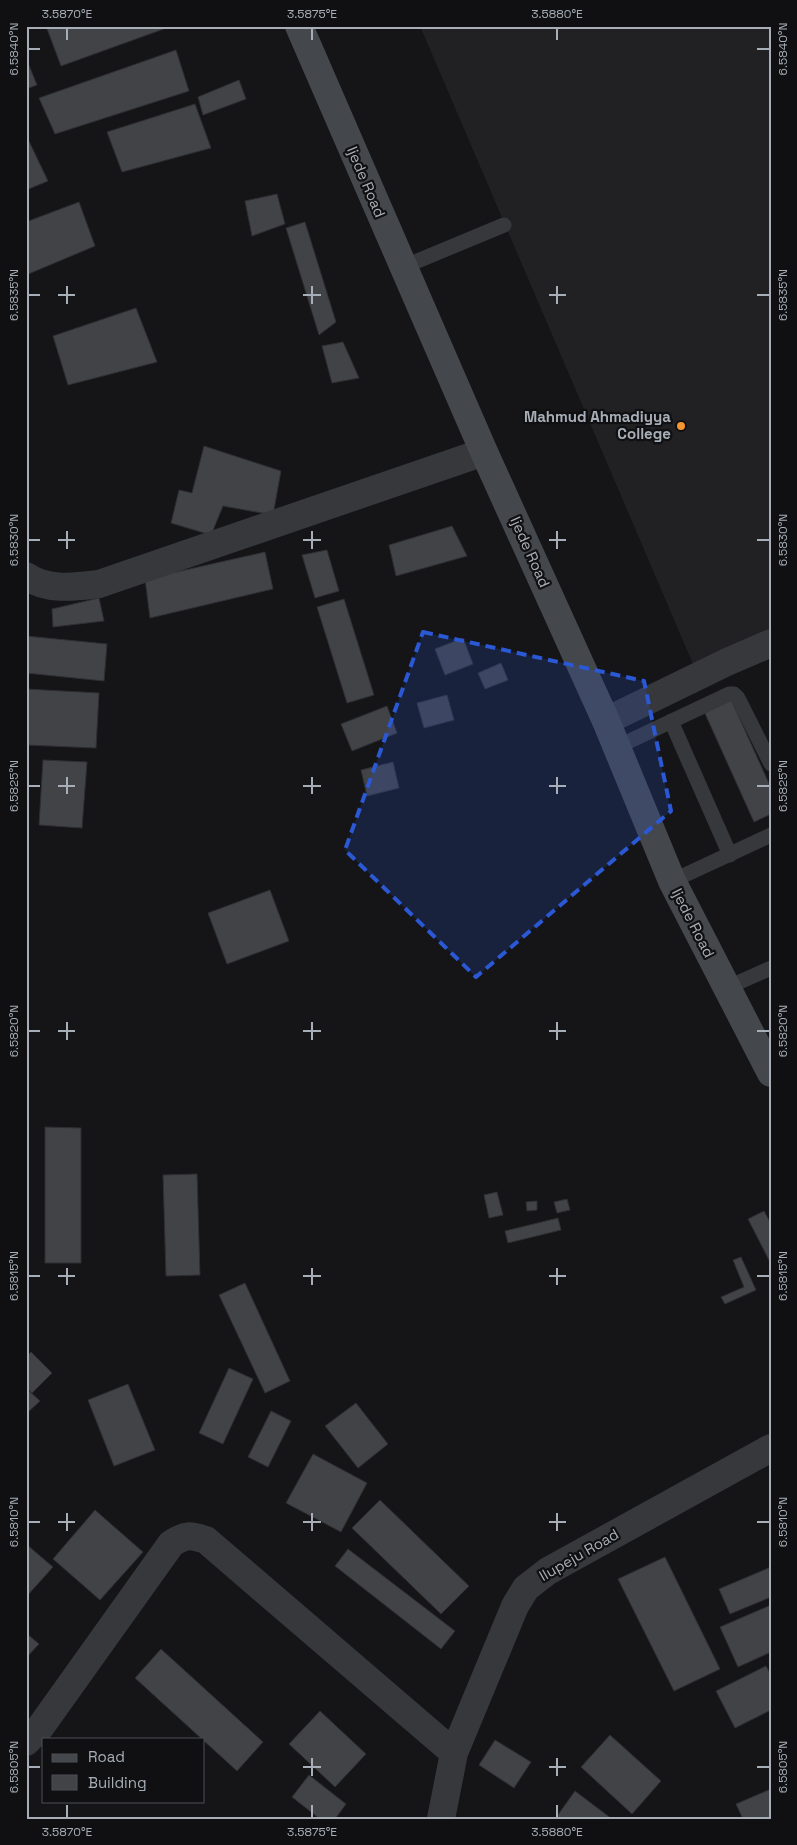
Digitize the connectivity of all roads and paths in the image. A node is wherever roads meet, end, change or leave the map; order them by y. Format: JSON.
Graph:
{"nodes":[{"id":1,"x":299,"y":26,"type":"edge"},
{"id":2,"x":504,"y":225,"type":"dead end"},
{"id":3,"x":403,"y":267,"type":"junction"},
{"id":4,"x":484,"y":452,"type":"junction"},
{"id":5,"x":26,"y":576,"type":"edge"},
{"id":6,"x":771,"y":643,"type":"edge"},
{"id":7,"x":606,"y":721,"type":"junction"},
{"id":8,"x":671,"y":721,"type":"junction"},
{"id":9,"x":617,"y":747,"type":"junction"},
{"id":10,"x":771,"y":764,"type":"edge"},
{"id":11,"x":771,"y":835,"type":"edge"},
{"id":12,"x":730,"y":855,"type":"junction"},
{"id":13,"x":672,"y":881,"type":"junction"},
{"id":14,"x":771,"y":968,"type":"edge"},
{"id":15,"x":726,"y":988,"type":"junction"},
{"id":16,"x":767,"y":1060,"type":"edge"},
{"id":17,"x":771,"y":1448,"type":"edge"},
{"id":18,"x":26,"y":1742,"type":"edge"},
{"id":19,"x":454,"y":1753,"type":"junction"},
{"id":20,"x":441,"y":1819,"type":"edge"}],
"edges":[{"from":1,"to":3,"type":"main road","name":"Ijede Road"},
{"from":2,"to":3,"type":"lane"},
{"from":3,"to":4,"type":"main road","name":"Ijede Road"},
{"from":4,"to":5,"type":"street"},
{"from":4,"to":7,"type":"main road","name":"Ijede Road"},
{"from":6,"to":7,"type":"street"},
{"from":7,"to":9,"type":"main road","name":"Ijede Road"},
{"from":8,"to":9,"type":"lane"},
{"from":8,"to":10,"type":"lane"},
{"from":8,"to":12,"type":"lane"},
{"from":9,"to":13,"type":"main road","name":"Ijede Road"},
{"from":11,"to":12,"type":"lane"},
{"from":12,"to":13,"type":"lane"},
{"from":13,"to":15,"type":"main road","name":"Ijede Road"},
{"from":14,"to":15,"type":"lane"},
{"from":15,"to":16,"type":"main road","name":"Ijede Road"},
{"from":17,"to":19,"type":"street","name":"Ilupeju Road"},
{"from":18,"to":19,"type":"street"},
{"from":19,"to":20,"type":"street","name":"Ilupeju Road"}]}
